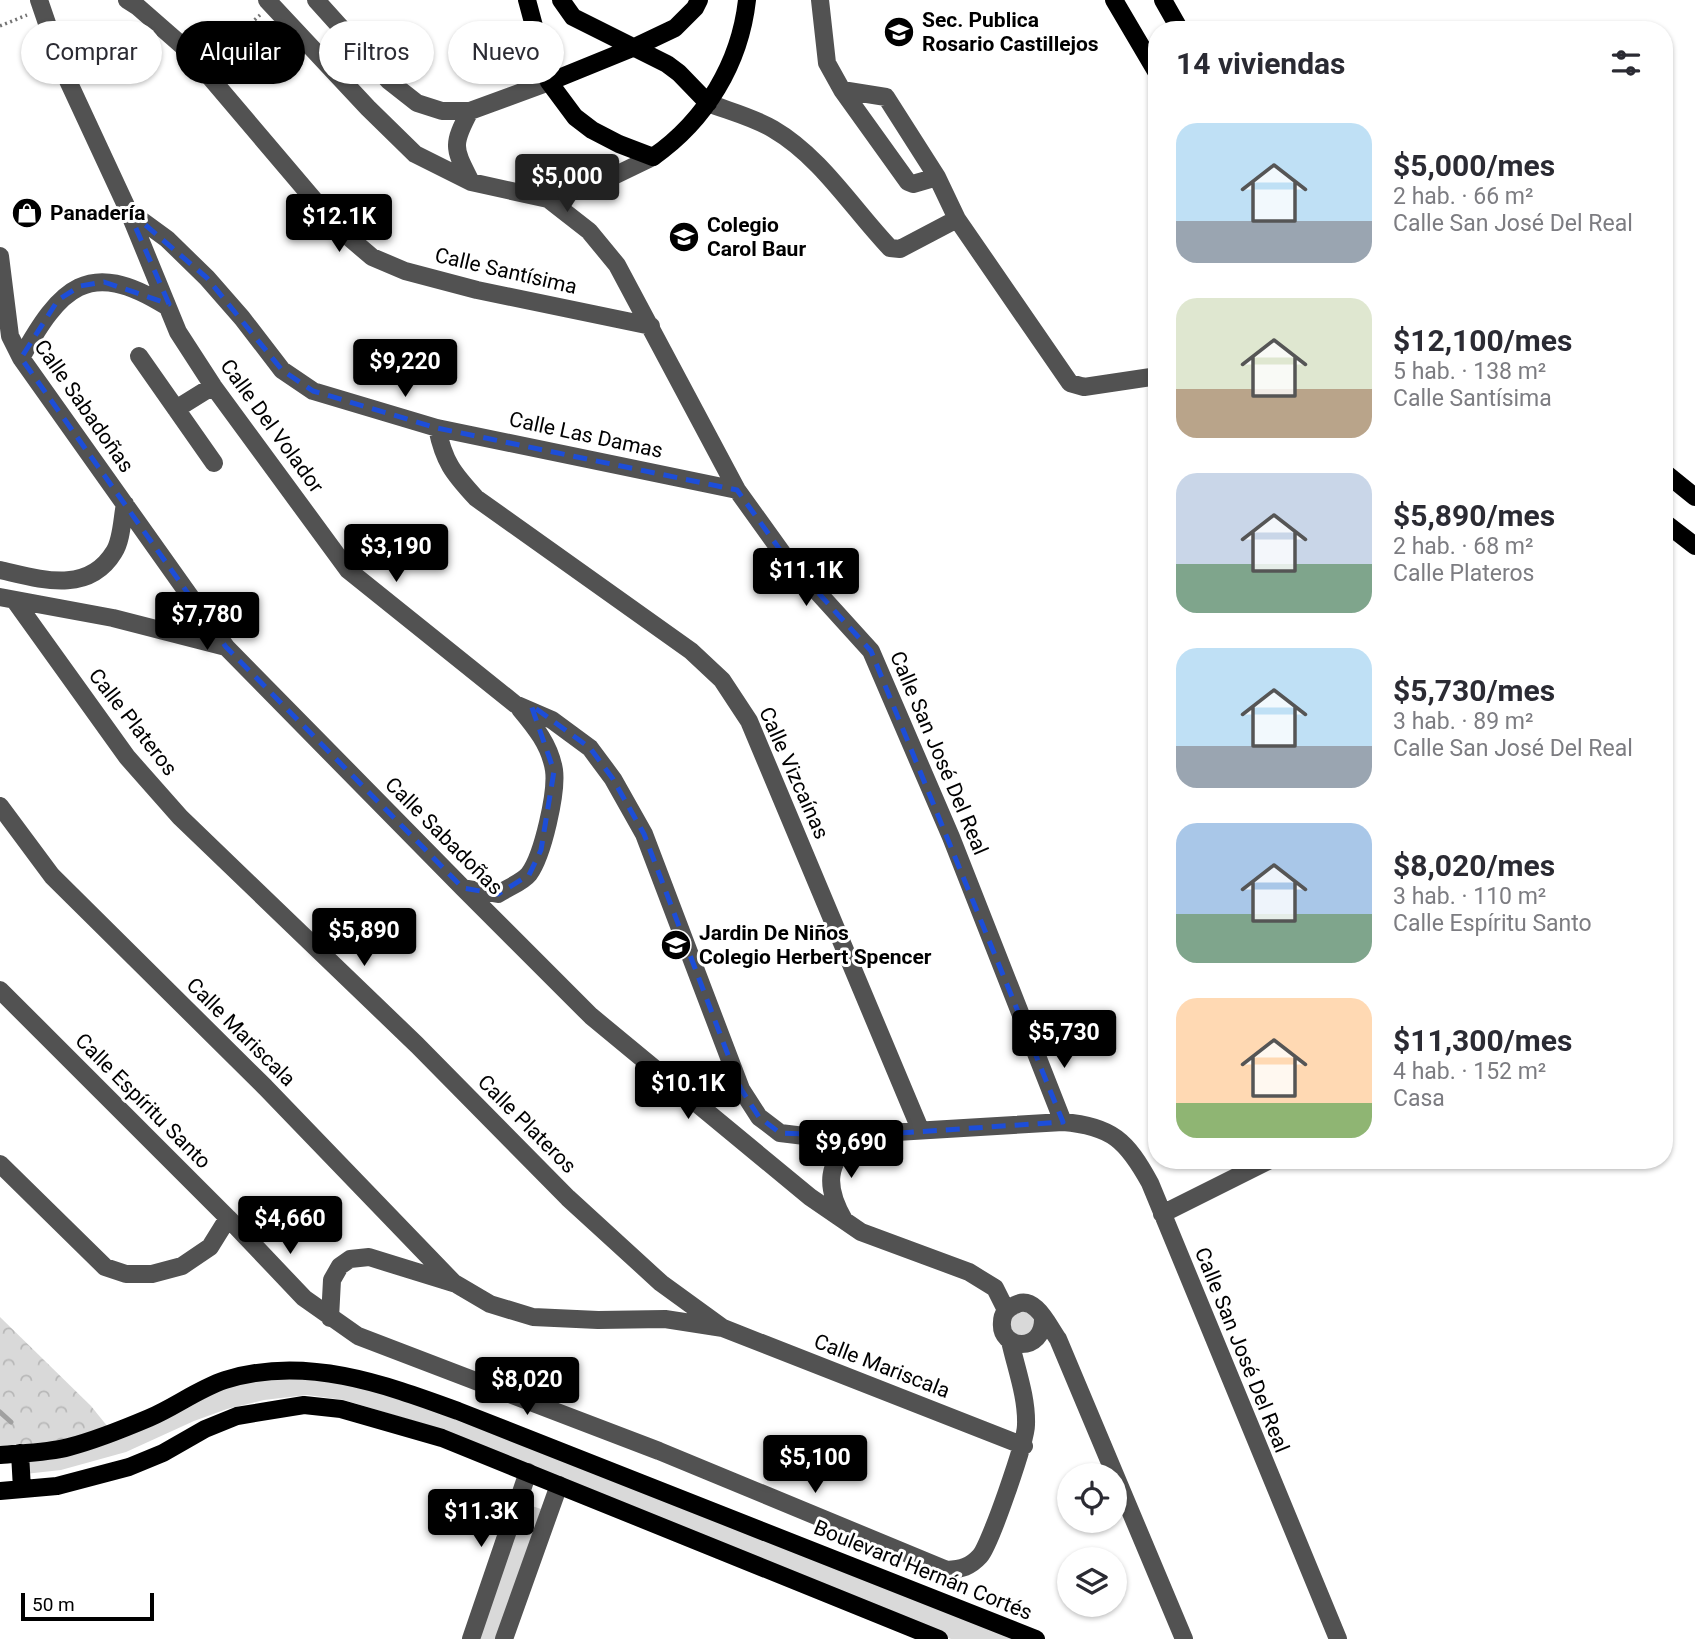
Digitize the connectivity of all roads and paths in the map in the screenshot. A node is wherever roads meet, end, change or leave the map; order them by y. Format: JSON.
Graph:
{"nodes":[{"id":1,"x":127,"y":0,"type":"edge"},
{"id":2,"x":316,"y":0,"type":"edge"},
{"id":3,"x":527,"y":0,"type":"edge"},
{"id":4,"x":561,"y":0,"type":"edge"},
{"id":5,"x":699,"y":0,"type":"edge"},
{"id":6,"x":747,"y":0,"type":"edge"},
{"id":7,"x":820,"y":0,"type":"edge"},
{"id":8,"x":1114,"y":0,"type":"edge"},
{"id":9,"x":1163,"y":0,"type":"edge"},
{"id":10,"x":270,"y":2,"type":"edge"},
{"id":11,"x":40,"y":5,"type":"edge"},
{"id":12,"x":250,"y":21,"type":"edge"},
{"id":13,"x":533,"y":21,"type":"edge"},
{"id":14,"x":1175,"y":21,"type":"edge"},
{"id":15,"x":0,"y":26,"type":"edge"},
{"id":16,"x":176,"y":39,"type":"edge"},
{"id":17,"x":635,"y":47,"type":"junction"},
{"id":18,"x":1148,"y":58,"type":"edge"},
{"id":19,"x":564,"y":76,"type":"edge"},
{"id":20,"x":216,"y":84,"type":"edge"},
{"id":21,"x":544,"y":84,"type":"edge"},
{"id":22,"x":550,"y":84,"type":"edge"},
{"id":23,"x":842,"y":90,"type":"junction"},
{"id":24,"x":708,"y":103,"type":"junction"},
{"id":25,"x":470,"y":111,"type":"junction"},
{"id":26,"x":653,"y":157,"type":"junction"},
{"id":27,"x":937,"y":177,"type":"junction"},
{"id":28,"x":471,"y":182,"type":"junction"},
{"id":29,"x":548,"y":199,"type":"junction"},
{"id":30,"x":128,"y":211,"type":"junction"},
{"id":31,"x":957,"y":219,"type":"junction"},
{"id":32,"x":0,"y":256,"type":"edge"},
{"id":33,"x":166,"y":306,"type":"junction"},
{"id":34,"x":651,"y":326,"type":"junction"},
{"id":35,"x":139,"y":356,"type":"dead end"},
{"id":36,"x":20,"y":358,"type":"junction"},
{"id":37,"x":1148,"y":377,"type":"edge"},
{"id":38,"x":213,"y":386,"type":"junction"},
{"id":39,"x":176,"y":409,"type":"junction"},
{"id":40,"x":438,"y":428,"type":"junction"},
{"id":41,"x":214,"y":463,"type":"dead end"},
{"id":42,"x":1673,"y":479,"type":"edge"},
{"id":43,"x":737,"y":490,"type":"junction"},
{"id":44,"x":1695,"y":497,"type":"edge"},
{"id":45,"x":125,"y":504,"type":"junction"},
{"id":46,"x":1673,"y":529,"type":"edge"},
{"id":47,"x":1695,"y":546,"type":"edge"},
{"id":48,"x":0,"y":570,"type":"edge"},
{"id":49,"x":7,"y":599,"type":"edge"},
{"id":50,"x":226,"y":647,"type":"junction"},
{"id":51,"x":515,"y":704,"type":"junction"},
{"id":52,"x":0,"y":806,"type":"edge"},
{"id":53,"x":463,"y":888,"type":"junction"},
{"id":54,"x":0,"y":990,"type":"edge"},
{"id":55,"x":1063,"y":1122,"type":"junction"},
{"id":56,"x":920,"y":1129,"type":"junction"},
{"id":57,"x":855,"y":1136,"type":"junction"},
{"id":58,"x":0,"y":1164,"type":"edge"},
{"id":59,"x":1252,"y":1169,"type":"edge"},
{"id":60,"x":1162,"y":1214,"type":"junction"},
{"id":61,"x":228,"y":1218,"type":"junction"},
{"id":62,"x":846,"y":1223,"type":"junction"},
{"id":63,"x":456,"y":1284,"type":"junction"},
{"id":64,"x":1006,"y":1310,"type":"junction"},
{"id":65,"x":330,"y":1318,"type":"junction"},
{"id":66,"x":1043,"y":1318,"type":"junction"},
{"id":67,"x":723,"y":1328,"type":"junction"},
{"id":68,"x":1010,"y":1341,"type":"junction"},
{"id":69,"x":1024,"y":1446,"type":"junction"},
{"id":70,"x":20,"y":1453,"type":"junction"},
{"id":71,"x":0,"y":1455,"type":"edge"},
{"id":72,"x":528,"y":1472,"type":"junction"},
{"id":73,"x":559,"y":1485,"type":"junction"},
{"id":74,"x":22,"y":1489,"type":"junction"},
{"id":75,"x":0,"y":1492,"type":"edge"},
{"id":76,"x":967,"y":1569,"type":"joint"},
{"id":77,"x":471,"y":1639,"type":"edge"},
{"id":78,"x":504,"y":1639,"type":"edge"},
{"id":79,"x":939,"y":1639,"type":"edge"},
{"id":80,"x":1036,"y":1639,"type":"edge"},
{"id":81,"x":1184,"y":1639,"type":"edge"},
{"id":82,"x":1338,"y":1639,"type":"edge"}],
"edges":[{"from":1,"to":16,"type":"street","name":"Calle Santísima"},
{"from":2,"to":25,"type":"street"},
{"from":3,"to":13,"type":"main road"},
{"from":4,"to":17,"type":"main road"},
{"from":5,"to":17,"type":"main road"},
{"from":6,"to":24,"type":"main road"},
{"from":7,"to":23,"type":"street"},
{"from":8,"to":18,"type":"main road"},
{"from":9,"to":14,"type":"main road"},
{"from":10,"to":12,"type":"path"},
{"from":10,"to":28,"type":"street"},
{"from":11,"to":15,"type":"path"},
{"from":11,"to":30,"type":"street","name":"Calle Del Volador"},
{"from":17,"to":19,"type":"main road"},
{"from":17,"to":24,"type":"main road"},
{"from":20,"to":34,"type":"street","name":"Calle Santísima"},
{"from":21,"to":25,"type":"street"},
{"from":22,"to":26,"type":"main road"},
{"from":23,"to":27,"type":"street"},
{"from":23,"to":27,"type":"street"},
{"from":24,"to":26,"type":"main road"},
{"from":24,"to":31,"type":"street"},
{"from":25,"to":28,"type":"street"},
{"from":26,"to":29,"type":"street"},
{"from":27,"to":31,"type":"street"},
{"from":28,"to":29,"type":"street"},
{"from":29,"to":34,"type":"street","name":"Calle San José Del Real"},
{"from":30,"to":33,"type":"street","name":"Calle Del Volador"},
{"from":30,"to":40,"type":"street","name":"Calle Las Damas"},
{"from":31,"to":37,"type":"street"},
{"from":32,"to":36,"type":"street","name":"Calle Sabadoñas"},
{"from":33,"to":36,"type":"street"},
{"from":33,"to":38,"type":"street","name":"Calle Del Volador"},
{"from":34,"to":43,"type":"street","name":"Calle San José Del Real"},
{"from":35,"to":39,"type":"street"},
{"from":36,"to":45,"type":"street","name":"Calle Sabadoñas"},
{"from":38,"to":39,"type":"street"},
{"from":38,"to":51,"type":"street","name":"Calle Del Volador"},
{"from":39,"to":41,"type":"street"},
{"from":40,"to":43,"type":"street","name":"Calle Las Damas"},
{"from":40,"to":56,"type":"street","name":"Calle Vizcaínas"},
{"from":42,"to":44,"type":"main road"},
{"from":43,"to":55,"type":"street","name":"Calle San José Del Real"},
{"from":45,"to":48,"type":"street"},
{"from":45,"to":50,"type":"street","name":"Calle Sabadoñas"},
{"from":46,"to":47,"type":"main road"},
{"from":49,"to":50,"type":"street"},
{"from":49,"to":67,"type":"street","name":"Calle Plateros"},
{"from":50,"to":53,"type":"street","name":"Calle Sabadoñas"},
{"from":51,"to":53,"type":"street"},
{"from":51,"to":57,"type":"street","name":"Calle Del Volador"},
{"from":52,"to":63,"type":"street","name":"Calle Mariscala"},
{"from":53,"to":62,"type":"street","name":"Calle Sabadoñas"},
{"from":54,"to":61,"type":"street","name":"Calle Espíritu Santo"},
{"from":55,"to":56,"type":"street","name":"Calle San José Del Real"},
{"from":55,"to":60,"type":"street","name":"Calle San José Del Real"},
{"from":56,"to":57,"type":"street","name":"Calle Del Volador"},
{"from":57,"to":62,"type":"street"},
{"from":58,"to":61,"type":"street"},
{"from":59,"to":60,"type":"street"},
{"from":60,"to":82,"type":"street","name":"Calle San José Del Real"},
{"from":61,"to":65,"type":"street","name":"Calle Espíritu Santo"},
{"from":62,"to":64,"type":"street","name":"Calle Sabadoñas"},
{"from":63,"to":65,"type":"street"},
{"from":63,"to":67,"type":"street"},
{"from":64,"to":66,"type":"street"},
{"from":64,"to":68,"type":"street","name":"Calle Sabadoñas"},
{"from":65,"to":76,"type":"street","name":"Calle Espíritu Santo"},
{"from":66,"to":68,"type":"street"},
{"from":66,"to":81,"type":"street"},
{"from":67,"to":69,"type":"street","name":"Calle Mariscala"},
{"from":68,"to":69,"type":"street","name":"Calle Sabadoñas"},
{"from":69,"to":76,"type":"street","name":"Calle Sabadoñas"},
{"from":70,"to":71,"type":"main road","name":"Boulevard Hernán Cortés"},
{"from":70,"to":74,"type":"main road"},
{"from":70,"to":80,"type":"main road","name":"Boulevard Hernán Cortés"},
{"from":72,"to":73,"type":"main road"},
{"from":72,"to":74,"type":"main road"},
{"from":72,"to":77,"type":"street"},
{"from":73,"to":78,"type":"street"},
{"from":73,"to":79,"type":"main road"},
{"from":74,"to":75,"type":"main road"}]}
